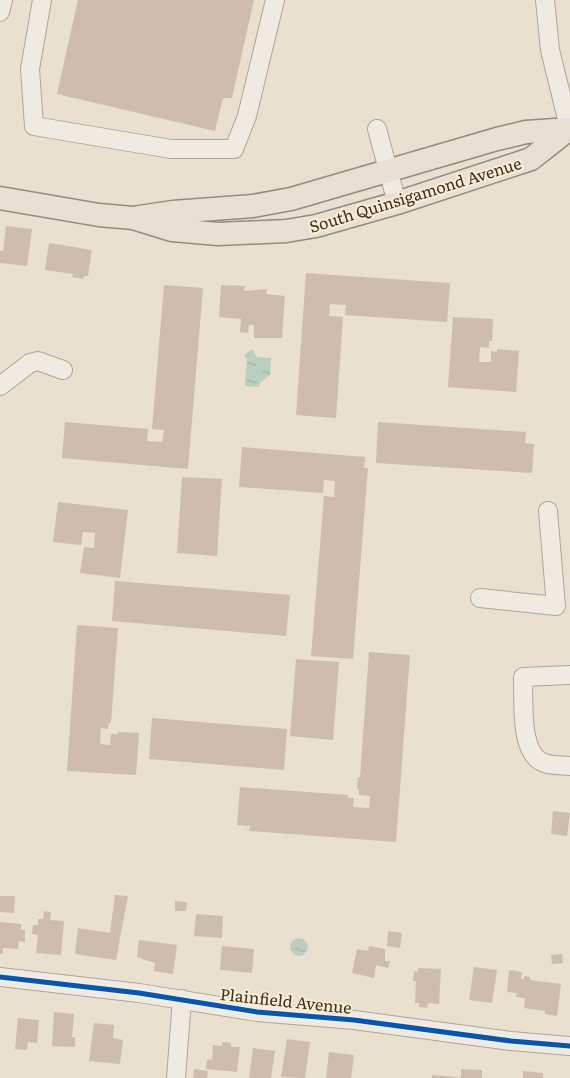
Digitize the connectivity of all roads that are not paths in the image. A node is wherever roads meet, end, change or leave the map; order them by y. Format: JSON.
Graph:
{"nodes":[{"id":1,"x":3,"y":0,"type":"edge"},
{"id":2,"x":42,"y":0,"type":"edge"},
{"id":3,"x":275,"y":0,"type":"edge"},
{"id":4,"x":546,"y":0,"type":"edge"},
{"id":5,"x":0,"y":12,"type":"edge"},
{"id":6,"x":377,"y":129,"type":"dead end"},
{"id":7,"x":570,"y":130,"type":"edge"},
{"id":8,"x":389,"y":170,"type":"junction"},
{"id":9,"x":0,"y":198,"type":"edge"},
{"id":10,"x":397,"y":203,"type":"junction"},
{"id":11,"x":133,"y":218,"type":"junction"},
{"id":12,"x":63,"y":370,"type":"dead end"},
{"id":13,"x":0,"y":386,"type":"edge"},
{"id":14,"x":548,"y":511,"type":"dead end"},
{"id":15,"x":480,"y":598,"type":"dead end"},
{"id":16,"x":570,"y":675,"type":"edge"},
{"id":17,"x":570,"y":766,"type":"edge"},
{"id":18,"x":0,"y":977,"type":"edge"},
{"id":19,"x":182,"y":999,"type":"junction"},
{"id":20,"x":570,"y":1046,"type":"edge"},
{"id":21,"x":176,"y":1078,"type":"edge"}],
"edges":[{"from":1,"to":5,"type":"street"},
{"from":2,"to":3,"type":"street"},
{"from":4,"to":7,"type":"street"},
{"from":6,"to":8,"type":"street"},
{"from":7,"to":8,"type":"main road","name":"South Quinsigamond Avenue"},
{"from":7,"to":10,"type":"main road","name":"South Quinsigamond Avenue"},
{"from":8,"to":10,"type":"street"},
{"from":8,"to":11,"type":"main road","name":"South Quinsigamond Avenue"},
{"from":9,"to":11,"type":"main road","name":"South Quinsigamond Avenue"},
{"from":10,"to":11,"type":"main road","name":"South Quinsigamond Avenue"},
{"from":12,"to":13,"type":"street"},
{"from":14,"to":15,"type":"street"},
{"from":16,"to":17,"type":"street"},
{"from":18,"to":19,"type":"street","name":"Plainfield Avenue"},
{"from":19,"to":20,"type":"street","name":"Plainfield Avenue"},
{"from":19,"to":21,"type":"street"}]}
